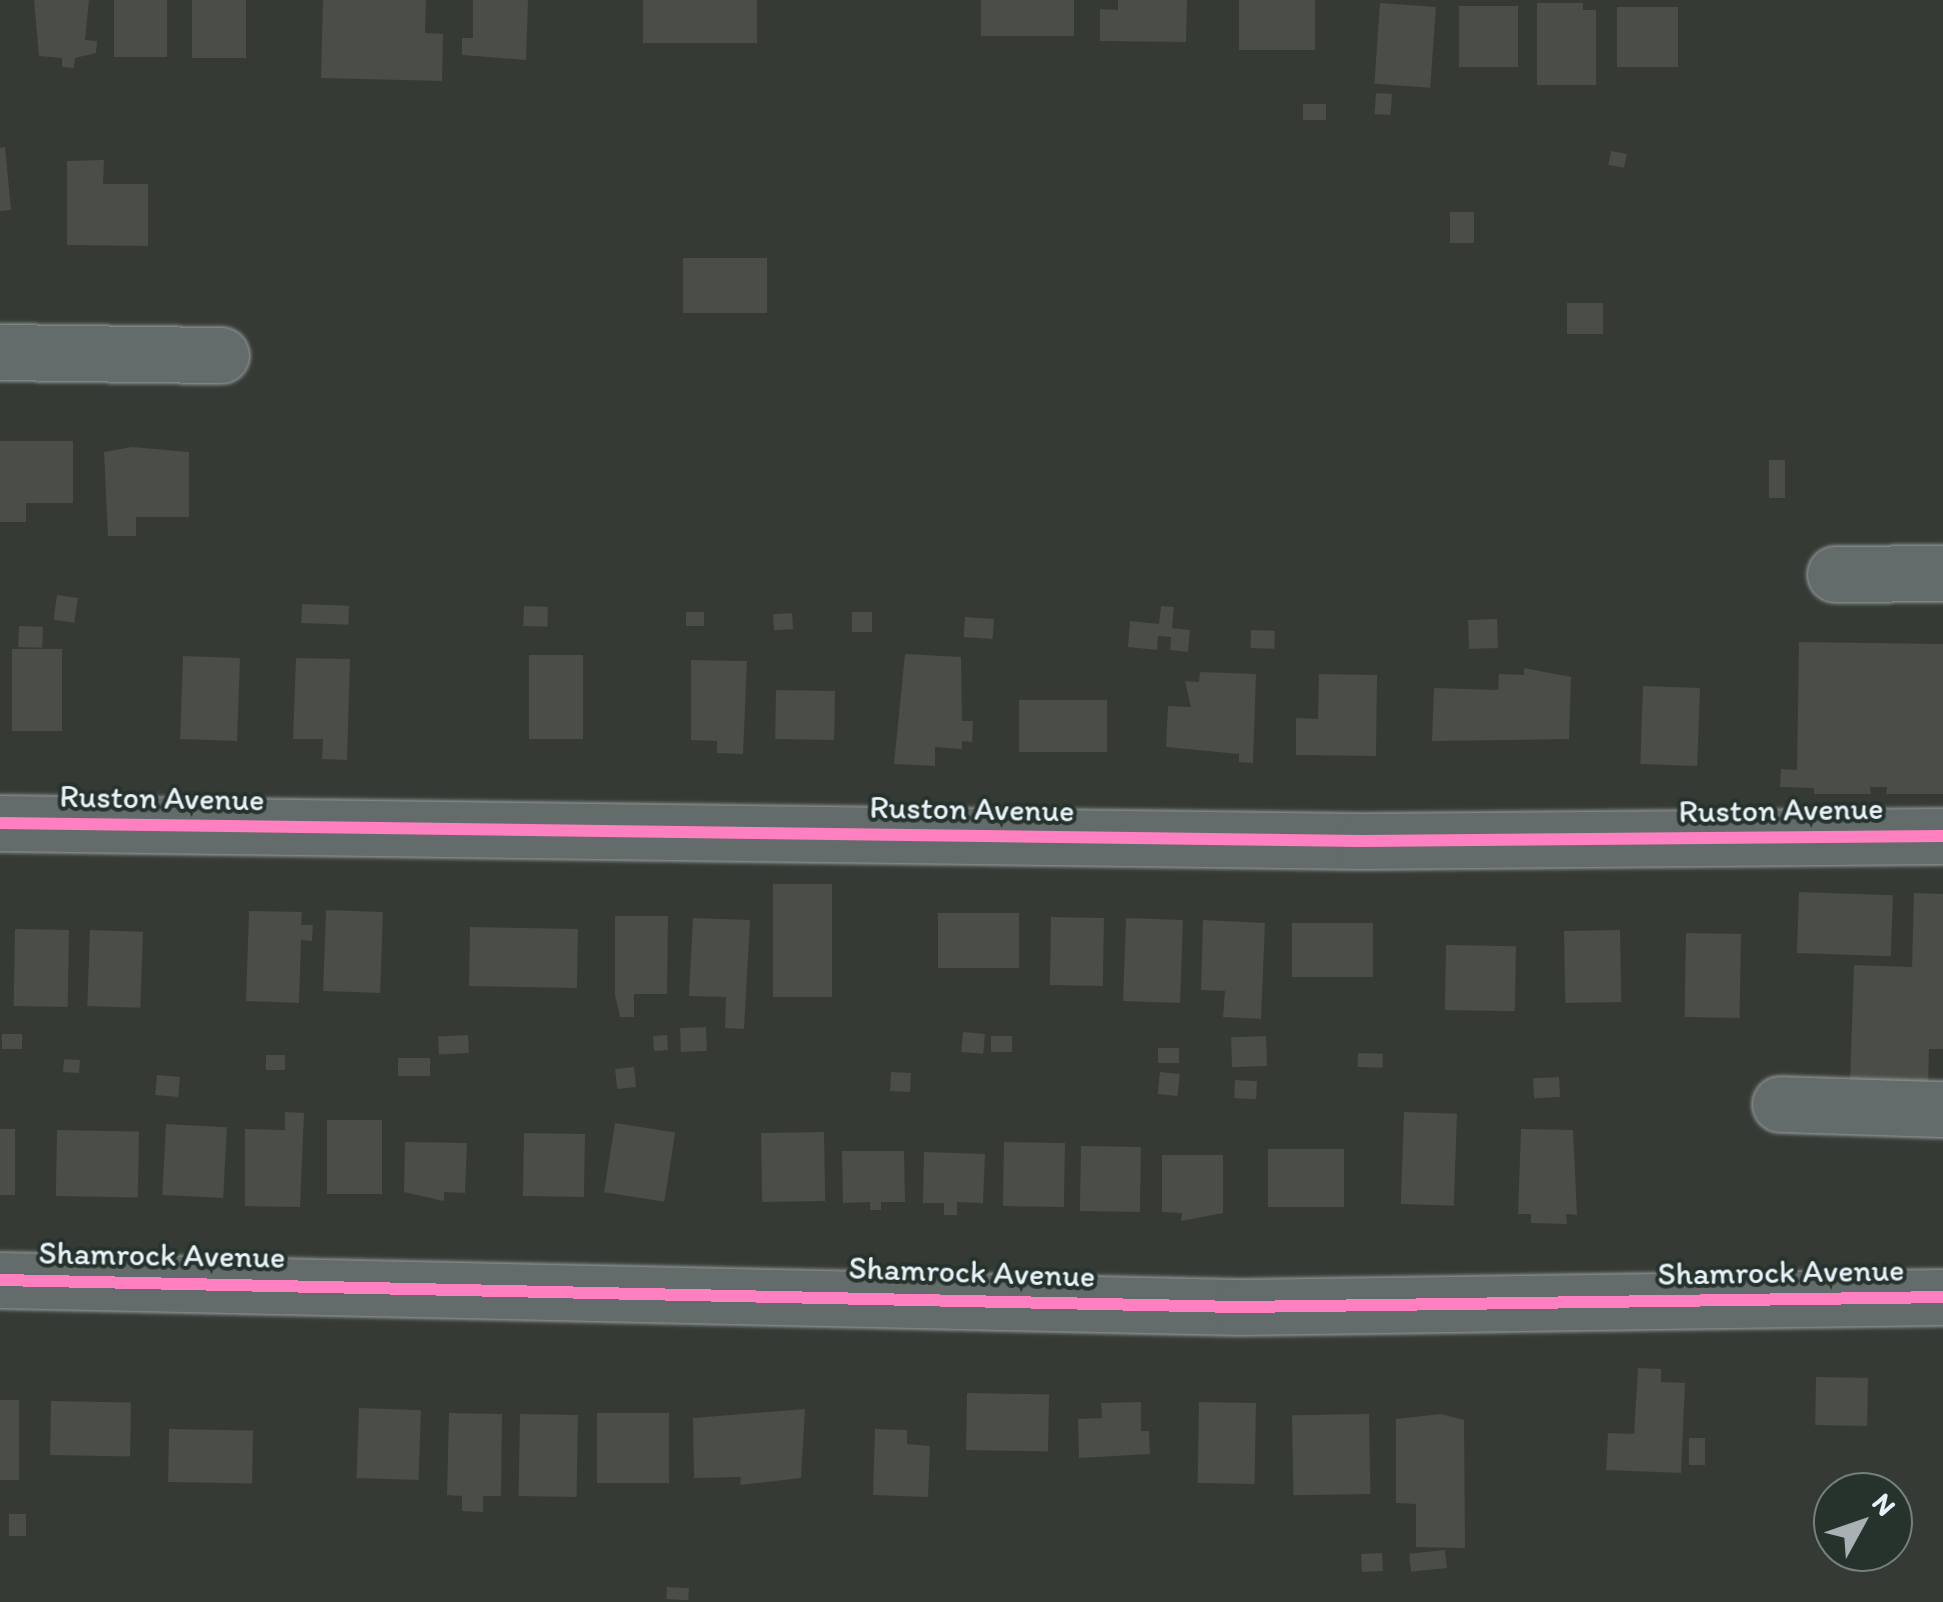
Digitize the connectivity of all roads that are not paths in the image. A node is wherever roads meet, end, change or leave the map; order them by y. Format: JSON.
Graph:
{"nodes":[{"id":1,"x":0,"y":352,"type":"edge"},
{"id":2,"x":221,"y":354,"type":"dead end"},
{"id":3,"x":1943,"y":573,"type":"edge"},
{"id":4,"x":1835,"y":574,"type":"dead end"},
{"id":5,"x":0,"y":823,"type":"edge"},
{"id":6,"x":1943,"y":836,"type":"edge"},
{"id":7,"x":1780,"y":1104,"type":"dead end"},
{"id":8,"x":1943,"y":1109,"type":"edge"},
{"id":9,"x":0,"y":1280,"type":"edge"},
{"id":10,"x":1943,"y":1297,"type":"edge"}],
"edges":[{"from":1,"to":2,"type":"street"},
{"from":3,"to":4,"type":"street"},
{"from":5,"to":6,"type":"street","name":"Ruston Avenue"},
{"from":7,"to":8,"type":"street"},
{"from":9,"to":10,"type":"street","name":"Shamrock Avenue"}]}
